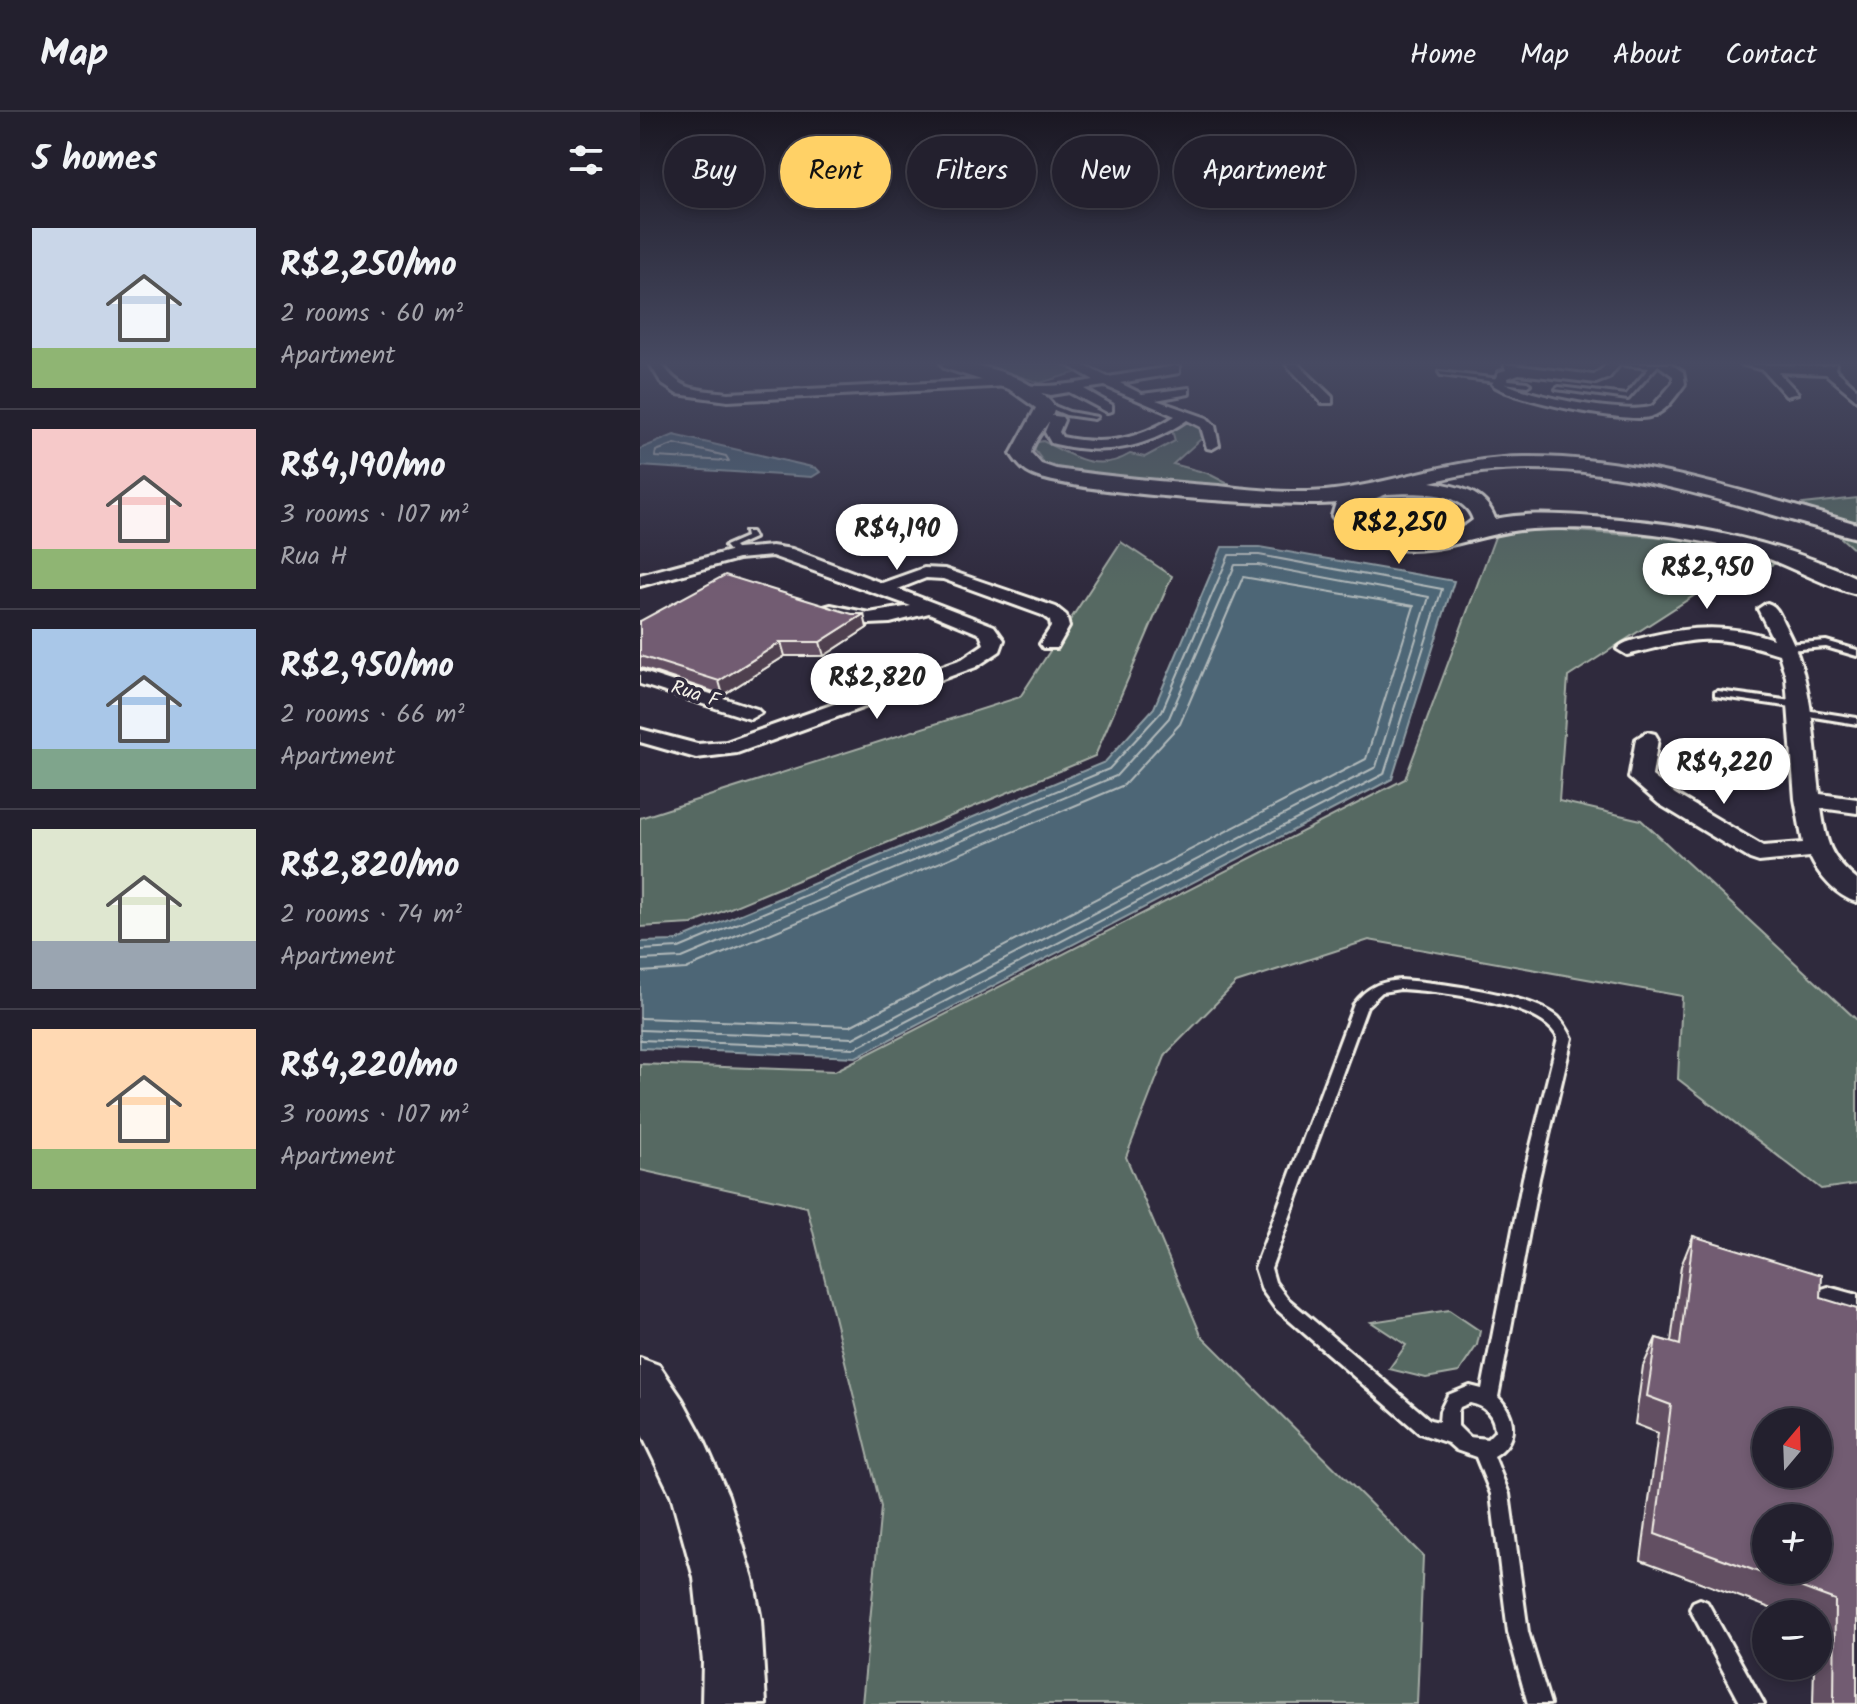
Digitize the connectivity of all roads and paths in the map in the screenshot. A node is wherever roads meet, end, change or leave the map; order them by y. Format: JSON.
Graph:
{"nodes":[{"id":1,"x":1027,"y":438,"type":"edge"},
{"id":2,"x":1055,"y":438,"type":"edge"},
{"id":3,"x":1148,"y":438,"type":"edge"},
{"id":4,"x":1210,"y":438,"type":"edge"},
{"id":5,"x":1212,"y":445,"type":"dead end"},
{"id":6,"x":1378,"y":490,"type":"junction"},
{"id":7,"x":1290,"y":499,"type":"junction"},
{"id":8,"x":1470,"y":501,"type":"junction"},
{"id":9,"x":1343,"y":516,"type":"junction"},
{"id":10,"x":1543,"y":522,"type":"junction"},
{"id":11,"x":1478,"y":531,"type":"junction"},
{"id":12,"x":1857,"y":531,"type":"edge"},
{"id":13,"x":748,"y":534,"type":"dead end"},
{"id":14,"x":1857,"y":539,"type":"edge"},
{"id":15,"x":737,"y":554,"type":"junction"},
{"id":16,"x":640,"y":581,"type":"edge"},
{"id":17,"x":1857,"y":587,"type":"edge"},
{"id":18,"x":881,"y":589,"type":"junction"},
{"id":19,"x":819,"y":607,"type":"edge"},
{"id":20,"x":928,"y":607,"type":"junction"},
{"id":21,"x":1767,"y":609,"type":"dead end"},
{"id":22,"x":1050,"y":644,"type":"dead end"},
{"id":23,"x":1627,"y":649,"type":"dead end"},
{"id":24,"x":1788,"y":649,"type":"junction"},
{"id":25,"x":1857,"y":653,"type":"edge"},
{"id":26,"x":640,"y":677,"type":"edge"},
{"id":27,"x":1718,"y":694,"type":"dead end"},
{"id":28,"x":1799,"y":709,"type":"junction"},
{"id":29,"x":750,"y":713,"type":"dead end"},
{"id":30,"x":1857,"y":721,"type":"edge"},
{"id":31,"x":640,"y":735,"type":"edge"},
{"id":32,"x":1647,"y":739,"type":"dead end"},
{"id":33,"x":1807,"y":799,"type":"junction"},
{"id":34,"x":1857,"y":806,"type":"edge"},
{"id":35,"x":1822,"y":859,"type":"junction"},
{"id":36,"x":1857,"y":871,"type":"edge"},
{"id":37,"x":1857,"y":894,"type":"edge"},
{"id":38,"x":1828,"y":1294,"type":"dead end"},
{"id":39,"x":1857,"y":1302,"type":"edge"},
{"id":40,"x":640,"y":1383,"type":"edge"},
{"id":41,"x":1489,"y":1400,"type":"junction"},
{"id":42,"x":1452,"y":1435,"type":"junction"},
{"id":43,"x":1482,"y":1450,"type":"junction"},
{"id":44,"x":1700,"y":1609,"type":"dead end"},
{"id":45,"x":734,"y":1704,"type":"edge"},
{"id":46,"x":1539,"y":1704,"type":"edge"},
{"id":47,"x":1753,"y":1704,"type":"edge"}],
"edges":[{"from":1,"to":7,"type":"main road"},
{"from":2,"to":3,"type":"street"},
{"from":4,"to":5,"type":"street"},
{"from":6,"to":7,"type":"main road"},
{"from":6,"to":8,"type":"main road"},
{"from":6,"to":9,"type":"main road"},
{"from":6,"to":12,"type":"main road"},
{"from":7,"to":9,"type":"main road"},
{"from":8,"to":10,"type":"main road"},
{"from":8,"to":11,"type":"main road"},
{"from":8,"to":14,"type":"main road"},
{"from":9,"to":11,"type":"main road"},
{"from":10,"to":11,"type":"main road"},
{"from":10,"to":17,"type":"main road"},
{"from":13,"to":15,"type":"lane"},
{"from":15,"to":16,"type":"street"},
{"from":15,"to":18,"type":"street"},
{"from":18,"to":20,"type":"street"},
{"from":18,"to":22,"type":"street"},
{"from":19,"to":20,"type":"street"},
{"from":20,"to":31,"type":"street"},
{"from":21,"to":24,"type":"street"},
{"from":23,"to":24,"type":"street"},
{"from":24,"to":25,"type":"lane"},
{"from":24,"to":28,"type":"street"},
{"from":26,"to":29,"type":"street","name":"Rua F"},
{"from":27,"to":28,"type":"lane"},
{"from":28,"to":30,"type":"lane"},
{"from":28,"to":33,"type":"street"},
{"from":32,"to":35,"type":"street"},
{"from":33,"to":34,"type":"street"},
{"from":33,"to":35,"type":"street"},
{"from":35,"to":36,"type":"street"},
{"from":35,"to":37,"type":"street"},
{"from":38,"to":39,"type":"lane"},
{"from":40,"to":45,"type":"main road"},
{"from":41,"to":42,"type":"lane"},
{"from":41,"to":42,"type":"lane"},
{"from":41,"to":43,"type":"lane"},
{"from":42,"to":43,"type":"lane"},
{"from":43,"to":46,"type":"lane"},
{"from":44,"to":47,"type":"lane"}]}
